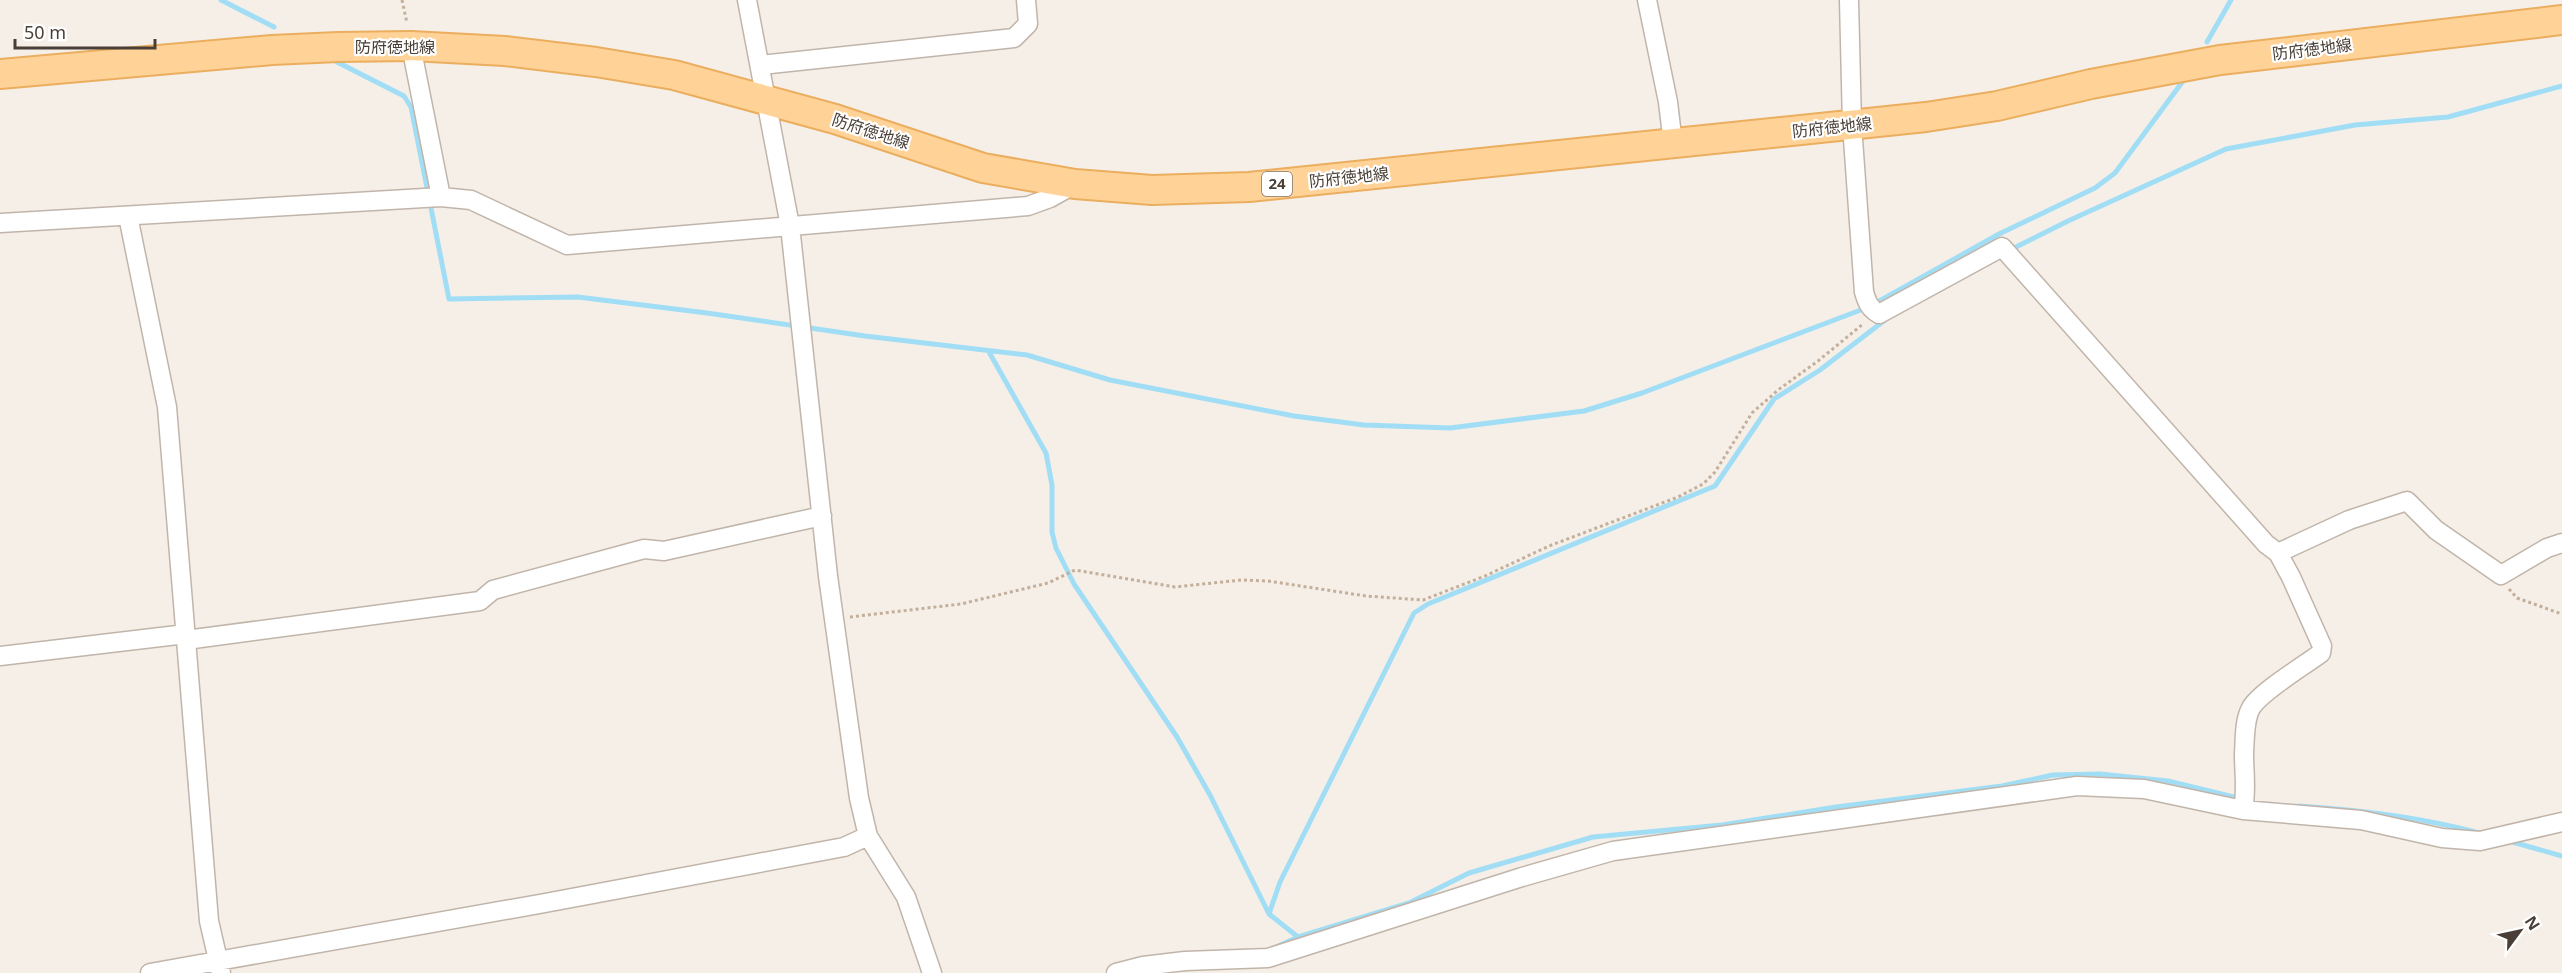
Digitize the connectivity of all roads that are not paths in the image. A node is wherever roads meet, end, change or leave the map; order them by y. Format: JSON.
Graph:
{"nodes":[{"id":1,"x":747,"y":0,"type":"edge"},
{"id":2,"x":1026,"y":0,"type":"edge"},
{"id":3,"x":1647,"y":0,"type":"edge"},
{"id":4,"x":1849,"y":0,"type":"edge"},
{"id":5,"x":2562,"y":20,"type":"edge"},
{"id":6,"x":411,"y":45,"type":"junction"},
{"id":7,"x":761,"y":65,"type":"junction"},
{"id":8,"x":0,"y":75,"type":"edge"},
{"id":9,"x":766,"y":99,"type":"junction"},
{"id":10,"x":1852,"y":124,"type":"junction"},
{"id":11,"x":1673,"y":144,"type":"junction"},
{"id":12,"x":1075,"y":184,"type":"junction"},
{"id":13,"x":441,"y":197,"type":"junction"},
{"id":14,"x":128,"y":216,"type":"junction"},
{"id":15,"x":0,"y":223,"type":"edge"},
{"id":16,"x":790,"y":226,"type":"junction"},
{"id":17,"x":822,"y":516,"type":"junction"},
{"id":18,"x":2562,"y":543,"type":"edge"},
{"id":19,"x":2278,"y":553,"type":"junction"},
{"id":20,"x":186,"y":637,"type":"junction"},
{"id":21,"x":0,"y":656,"type":"edge"},
{"id":22,"x":2244,"y":803,"type":"junction"},
{"id":23,"x":2562,"y":822,"type":"edge"},
{"id":24,"x":868,"y":836,"type":"junction"},
{"id":25,"x":220,"y":967,"type":"edge"},
{"id":26,"x":150,"y":973,"type":"edge"},
{"id":27,"x":932,"y":973,"type":"edge"},
{"id":28,"x":1116,"y":973,"type":"edge"}],
"edges":[{"from":1,"to":7,"type":"street"},
{"from":2,"to":7,"type":"street"},
{"from":3,"to":11,"type":"street"},
{"from":4,"to":10,"type":"street"},
{"from":5,"to":10,"type":"main road","name":"防府徳地線","number":"24"},
{"from":6,"to":8,"type":"main road","name":"防府徳地線","number":"24"},
{"from":6,"to":9,"type":"main road","name":"防府徳地線","number":"24"},
{"from":6,"to":13,"type":"street"},
{"from":7,"to":9,"type":"street"},
{"from":9,"to":12,"type":"main road","name":"防府徳地線","number":"24"},
{"from":9,"to":16,"type":"street"},
{"from":10,"to":11,"type":"main road","name":"防府徳地線","number":"24"},
{"from":10,"to":19,"type":"street"},
{"from":11,"to":12,"type":"main road","name":"防府徳地線","number":"24"},
{"from":12,"to":16,"type":"street"},
{"from":13,"to":14,"type":"street"},
{"from":13,"to":16,"type":"street"},
{"from":14,"to":15,"type":"street"},
{"from":14,"to":20,"type":"street"},
{"from":16,"to":17,"type":"street"},
{"from":17,"to":20,"type":"street"},
{"from":17,"to":24,"type":"street"},
{"from":18,"to":19,"type":"street"},
{"from":19,"to":22,"type":"street"},
{"from":20,"to":21,"type":"street"},
{"from":20,"to":25,"type":"street"},
{"from":22,"to":23,"type":"street"},
{"from":22,"to":28,"type":"street"},
{"from":24,"to":25,"type":"street"},
{"from":24,"to":27,"type":"street"},
{"from":25,"to":26,"type":"street"}]}
